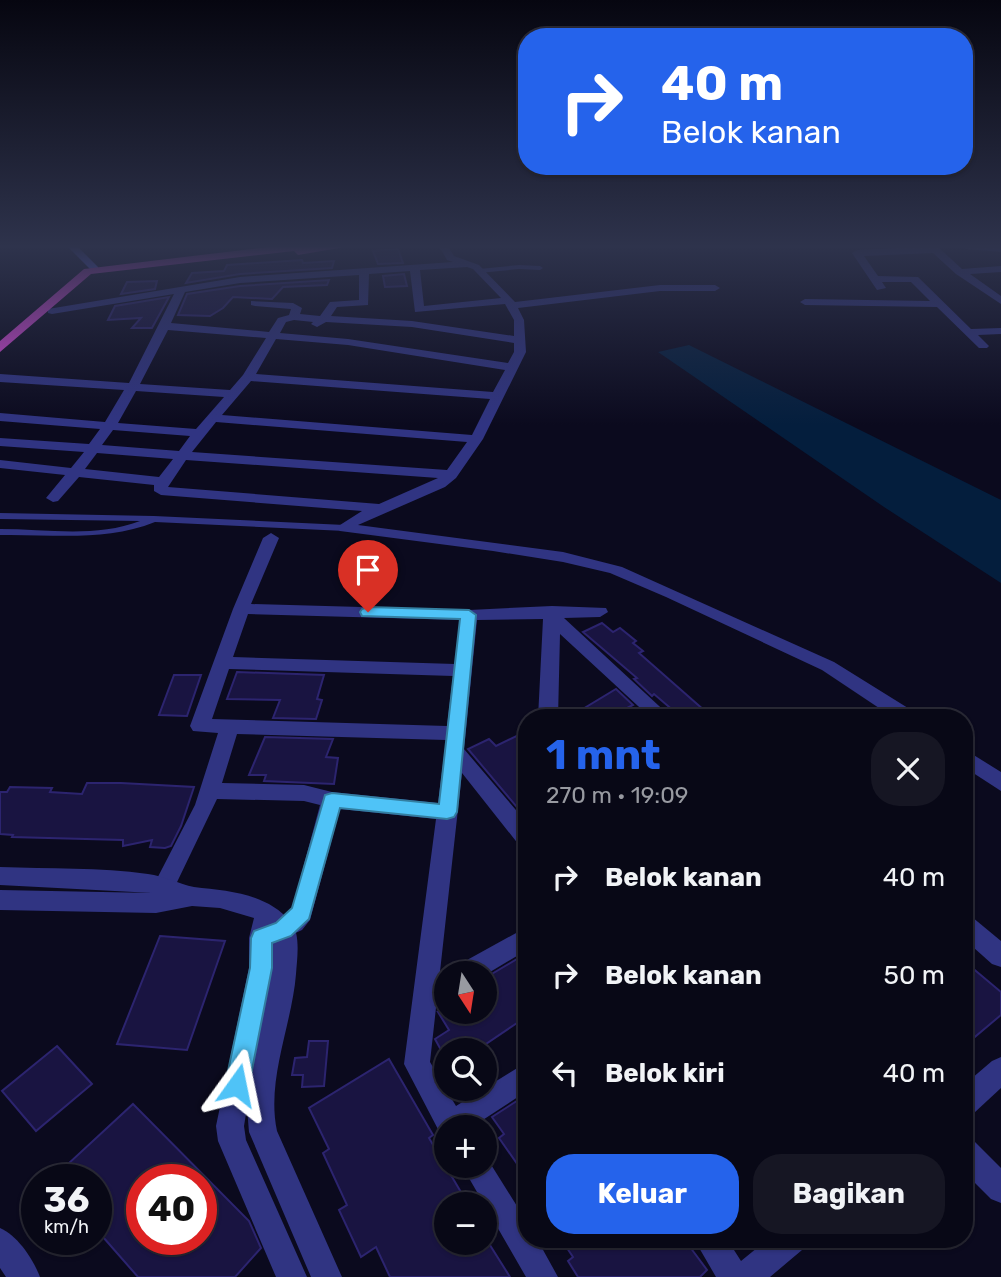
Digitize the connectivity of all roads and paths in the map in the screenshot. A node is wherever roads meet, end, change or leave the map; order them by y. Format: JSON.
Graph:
{"nodes":[{"id":1,"x":54,"y":306,"type":"edge"},
{"id":2,"x":58,"y":306,"type":"edge"},
{"id":3,"x":84,"y":306,"type":"edge"},
{"id":4,"x":174,"y":306,"type":"edge"},
{"id":5,"x":288,"y":306,"type":"edge"},
{"id":6,"x":333,"y":306,"type":"edge"},
{"id":7,"x":419,"y":306,"type":"edge"},
{"id":8,"x":477,"y":306,"type":"edge"},
{"id":9,"x":512,"y":306,"type":"edge"},
{"id":10,"x":941,"y":306,"type":"edge"},
{"id":11,"x":52,"y":311,"type":"junction"},
{"id":12,"x":294,"y":317,"type":"junction"},
{"id":13,"x":323,"y":319,"type":"junction"},
{"id":14,"x":165,"y":326,"type":"junction"},
{"id":15,"x":1001,"y":331,"type":"edge"},
{"id":16,"x":968,"y":332,"type":"junction"},
{"id":17,"x":274,"y":334,"type":"junction"},
{"id":18,"x":304,"y":336,"type":"junction"},
{"id":19,"x":520,"y":340,"type":"junction"},
{"id":20,"x":982,"y":346,"type":"dead end"},
{"id":21,"x":0,"y":348,"type":"edge"},
{"id":22,"x":0,"y":358,"type":"edge"},
{"id":23,"x":510,"y":367,"type":"junction"},
{"id":24,"x":248,"y":377,"type":"junction"},
{"id":25,"x":0,"y":378,"type":"edge"},
{"id":26,"x":132,"y":386,"type":"junction"},
{"id":27,"x":233,"y":394,"type":"junction"},
{"id":28,"x":495,"y":396,"type":"junction"},
{"id":29,"x":0,"y":417,"type":"edge"},
{"id":30,"x":213,"y":418,"type":"junction"},
{"id":31,"x":109,"y":425,"type":"junction"},
{"id":32,"x":200,"y":433,"type":"junction"},
{"id":33,"x":476,"y":439,"type":"junction"},
{"id":34,"x":0,"y":442,"type":"edge"},
{"id":35,"x":92,"y":450,"type":"junction"},
{"id":36,"x":182,"y":457,"type":"junction"},
{"id":37,"x":0,"y":464,"type":"edge"},
{"id":38,"x":77,"y":472,"type":"junction"},
{"id":39,"x":451,"y":475,"type":"junction"},
{"id":40,"x":163,"y":482,"type":"junction"},
{"id":41,"x":53,"y":498,"type":"dead end"},
{"id":42,"x":381,"y":508,"type":"junction"},
{"id":43,"x":0,"y":516,"type":"edge"},
{"id":44,"x":154,"y":519,"type":"junction"},
{"id":45,"x":345,"y":528,"type":"junction"},
{"id":46,"x":0,"y":532,"type":"edge"},
{"id":47,"x":56,"y":534,"type":"junction"},
{"id":48,"x":271,"y":538,"type":"dead end"},
{"id":49,"x":0,"y":539,"type":"edge"},
{"id":50,"x":241,"y":609,"type":"junction"},
{"id":51,"x":600,"y":612,"type":"dead end"},
{"id":52,"x":552,"y":613,"type":"junction"},
{"id":53,"x":469,"y":615,"type":"junction"},
{"id":54,"x":222,"y":663,"type":"junction"},
{"id":55,"x":463,"y":670,"type":"junction"},
{"id":56,"x":548,"y":709,"type":"edge"},
{"id":57,"x":653,"y":709,"type":"edge"},
{"id":58,"x":895,"y":709,"type":"edge"},
{"id":59,"x":229,"y":728,"type":"junction"},
{"id":60,"x":455,"y":741,"type":"junction"},
{"id":61,"x":973,"y":763,"type":"edge"},
{"id":62,"x":1001,"y":783,"type":"edge"},
{"id":63,"x":209,"y":791,"type":"junction"},
{"id":64,"x":332,"y":800,"type":"junction"},
{"id":65,"x":447,"y":812,"type":"junction"},
{"id":66,"x":518,"y":827,"type":"edge"},
{"id":67,"x":0,"y":876,"type":"edge"},
{"id":68,"x":160,"y":895,"type":"junction"},
{"id":69,"x":0,"y":900,"type":"edge"},
{"id":70,"x":270,"y":928,"type":"junction"},
{"id":71,"x":973,"y":932,"type":"edge"},
{"id":72,"x":518,"y":942,"type":"edge"},
{"id":73,"x":1001,"y":956,"type":"edge"},
{"id":74,"x":439,"y":961,"type":"edge"},
{"id":75,"x":487,"y":961,"type":"edge"},
{"id":76,"x":434,"y":1003,"type":"edge"},
{"id":77,"x":1001,"y":1070,"type":"edge"},
{"id":78,"x":518,"y":1081,"type":"edge"},
{"id":79,"x":973,"y":1094,"type":"edge"},
{"id":80,"x":446,"y":1115,"type":"edge"},
{"id":81,"x":468,"y":1115,"type":"edge"},
{"id":82,"x":973,"y":1161,"type":"edge"},
{"id":83,"x":483,"y":1178,"type":"edge"},
{"id":84,"x":1001,"y":1189,"type":"edge"},
{"id":85,"x":518,"y":1236,"type":"edge"},
{"id":86,"x":0,"y":1243,"type":"edge"},
{"id":87,"x":525,"y":1248,"type":"edge"},
{"id":88,"x":715,"y":1248,"type":"edge"},
{"id":89,"x":780,"y":1248,"type":"edge"},
{"id":90,"x":25,"y":1277,"type":"edge"},
{"id":91,"x":292,"y":1277,"type":"edge"},
{"id":92,"x":327,"y":1277,"type":"edge"},
{"id":93,"x":543,"y":1277,"type":"edge"},
{"id":94,"x":734,"y":1277,"type":"edge"},
{"id":95,"x":746,"y":1277,"type":"edge"}],
"edges":[{"from":1,"to":21,"type":"highway"},
{"from":2,"to":11,"type":"highway"},
{"from":3,"to":11,"type":"street"},
{"from":4,"to":14,"type":"street"},
{"from":5,"to":12,"type":"street"},
{"from":6,"to":13,"type":"street"},
{"from":7,"to":8,"type":"street"},
{"from":9,"to":19,"type":"street"},
{"from":10,"to":16,"type":"street"},
{"from":11,"to":22,"type":"highway"},
{"from":12,"to":13,"type":"street"},
{"from":12,"to":17,"type":"street"},
{"from":13,"to":18,"type":"street"},
{"from":13,"to":19,"type":"street"},
{"from":14,"to":17,"type":"street"},
{"from":14,"to":26,"type":"street"},
{"from":15,"to":16,"type":"street"},
{"from":16,"to":20,"type":"street"},
{"from":17,"to":18,"type":"street"},
{"from":17,"to":24,"type":"street"},
{"from":18,"to":23,"type":"street"},
{"from":19,"to":23,"type":"street"},
{"from":23,"to":28,"type":"street"},
{"from":24,"to":27,"type":"street"},
{"from":24,"to":28,"type":"street"},
{"from":25,"to":26,"type":"street"},
{"from":26,"to":27,"type":"street"},
{"from":26,"to":31,"type":"street"},
{"from":27,"to":30,"type":"street"},
{"from":28,"to":33,"type":"street"},
{"from":29,"to":31,"type":"street"},
{"from":30,"to":32,"type":"street"},
{"from":30,"to":33,"type":"street"},
{"from":31,"to":32,"type":"street"},
{"from":31,"to":35,"type":"street"},
{"from":32,"to":36,"type":"street"},
{"from":33,"to":39,"type":"street"},
{"from":34,"to":35,"type":"street"},
{"from":35,"to":36,"type":"street"},
{"from":35,"to":38,"type":"street"},
{"from":36,"to":39,"type":"street"},
{"from":36,"to":40,"type":"street"},
{"from":37,"to":38,"type":"street"},
{"from":38,"to":40,"type":"street"},
{"from":38,"to":41,"type":"street"},
{"from":39,"to":42,"type":"street"},
{"from":40,"to":42,"type":"street"},
{"from":42,"to":45,"type":"street"},
{"from":43,"to":44,"type":"lane"},
{"from":44,"to":45,"type":"lane"},
{"from":44,"to":47,"type":"lane"},
{"from":45,"to":58,"type":"street"},
{"from":46,"to":47,"type":"lane"},
{"from":47,"to":49,"type":"lane"},
{"from":48,"to":50,"type":"street"},
{"from":50,"to":53,"type":"street"},
{"from":50,"to":54,"type":"street"},
{"from":51,"to":52,"type":"street"},
{"from":52,"to":53,"type":"street"},
{"from":52,"to":56,"type":"street"},
{"from":52,"to":57,"type":"street"},
{"from":53,"to":55,"type":"street"},
{"from":54,"to":55,"type":"street"},
{"from":54,"to":59,"type":"street"},
{"from":55,"to":60,"type":"street"},
{"from":59,"to":60,"type":"street"},
{"from":59,"to":63,"type":"street"},
{"from":60,"to":65,"type":"street"},
{"from":60,"to":66,"type":"street"},
{"from":61,"to":62,"type":"street"},
{"from":63,"to":64,"type":"street"},
{"from":63,"to":68,"type":"street"},
{"from":64,"to":65,"type":"street"},
{"from":64,"to":70,"type":"street"},
{"from":65,"to":74,"type":"street"},
{"from":67,"to":68,"type":"street"},
{"from":68,"to":69,"type":"street"},
{"from":68,"to":70,"type":"street"},
{"from":70,"to":91,"type":"street"},
{"from":70,"to":92,"type":"street"},
{"from":71,"to":73,"type":"street"},
{"from":72,"to":75,"type":"street"},
{"from":76,"to":80,"type":"street"},
{"from":77,"to":79,"type":"street"},
{"from":78,"to":81,"type":"street"},
{"from":82,"to":84,"type":"street"},
{"from":83,"to":85,"type":"street"},
{"from":86,"to":90,"type":"street"},
{"from":87,"to":93,"type":"street"},
{"from":88,"to":94,"type":"street"},
{"from":89,"to":95,"type":"street"}]}
